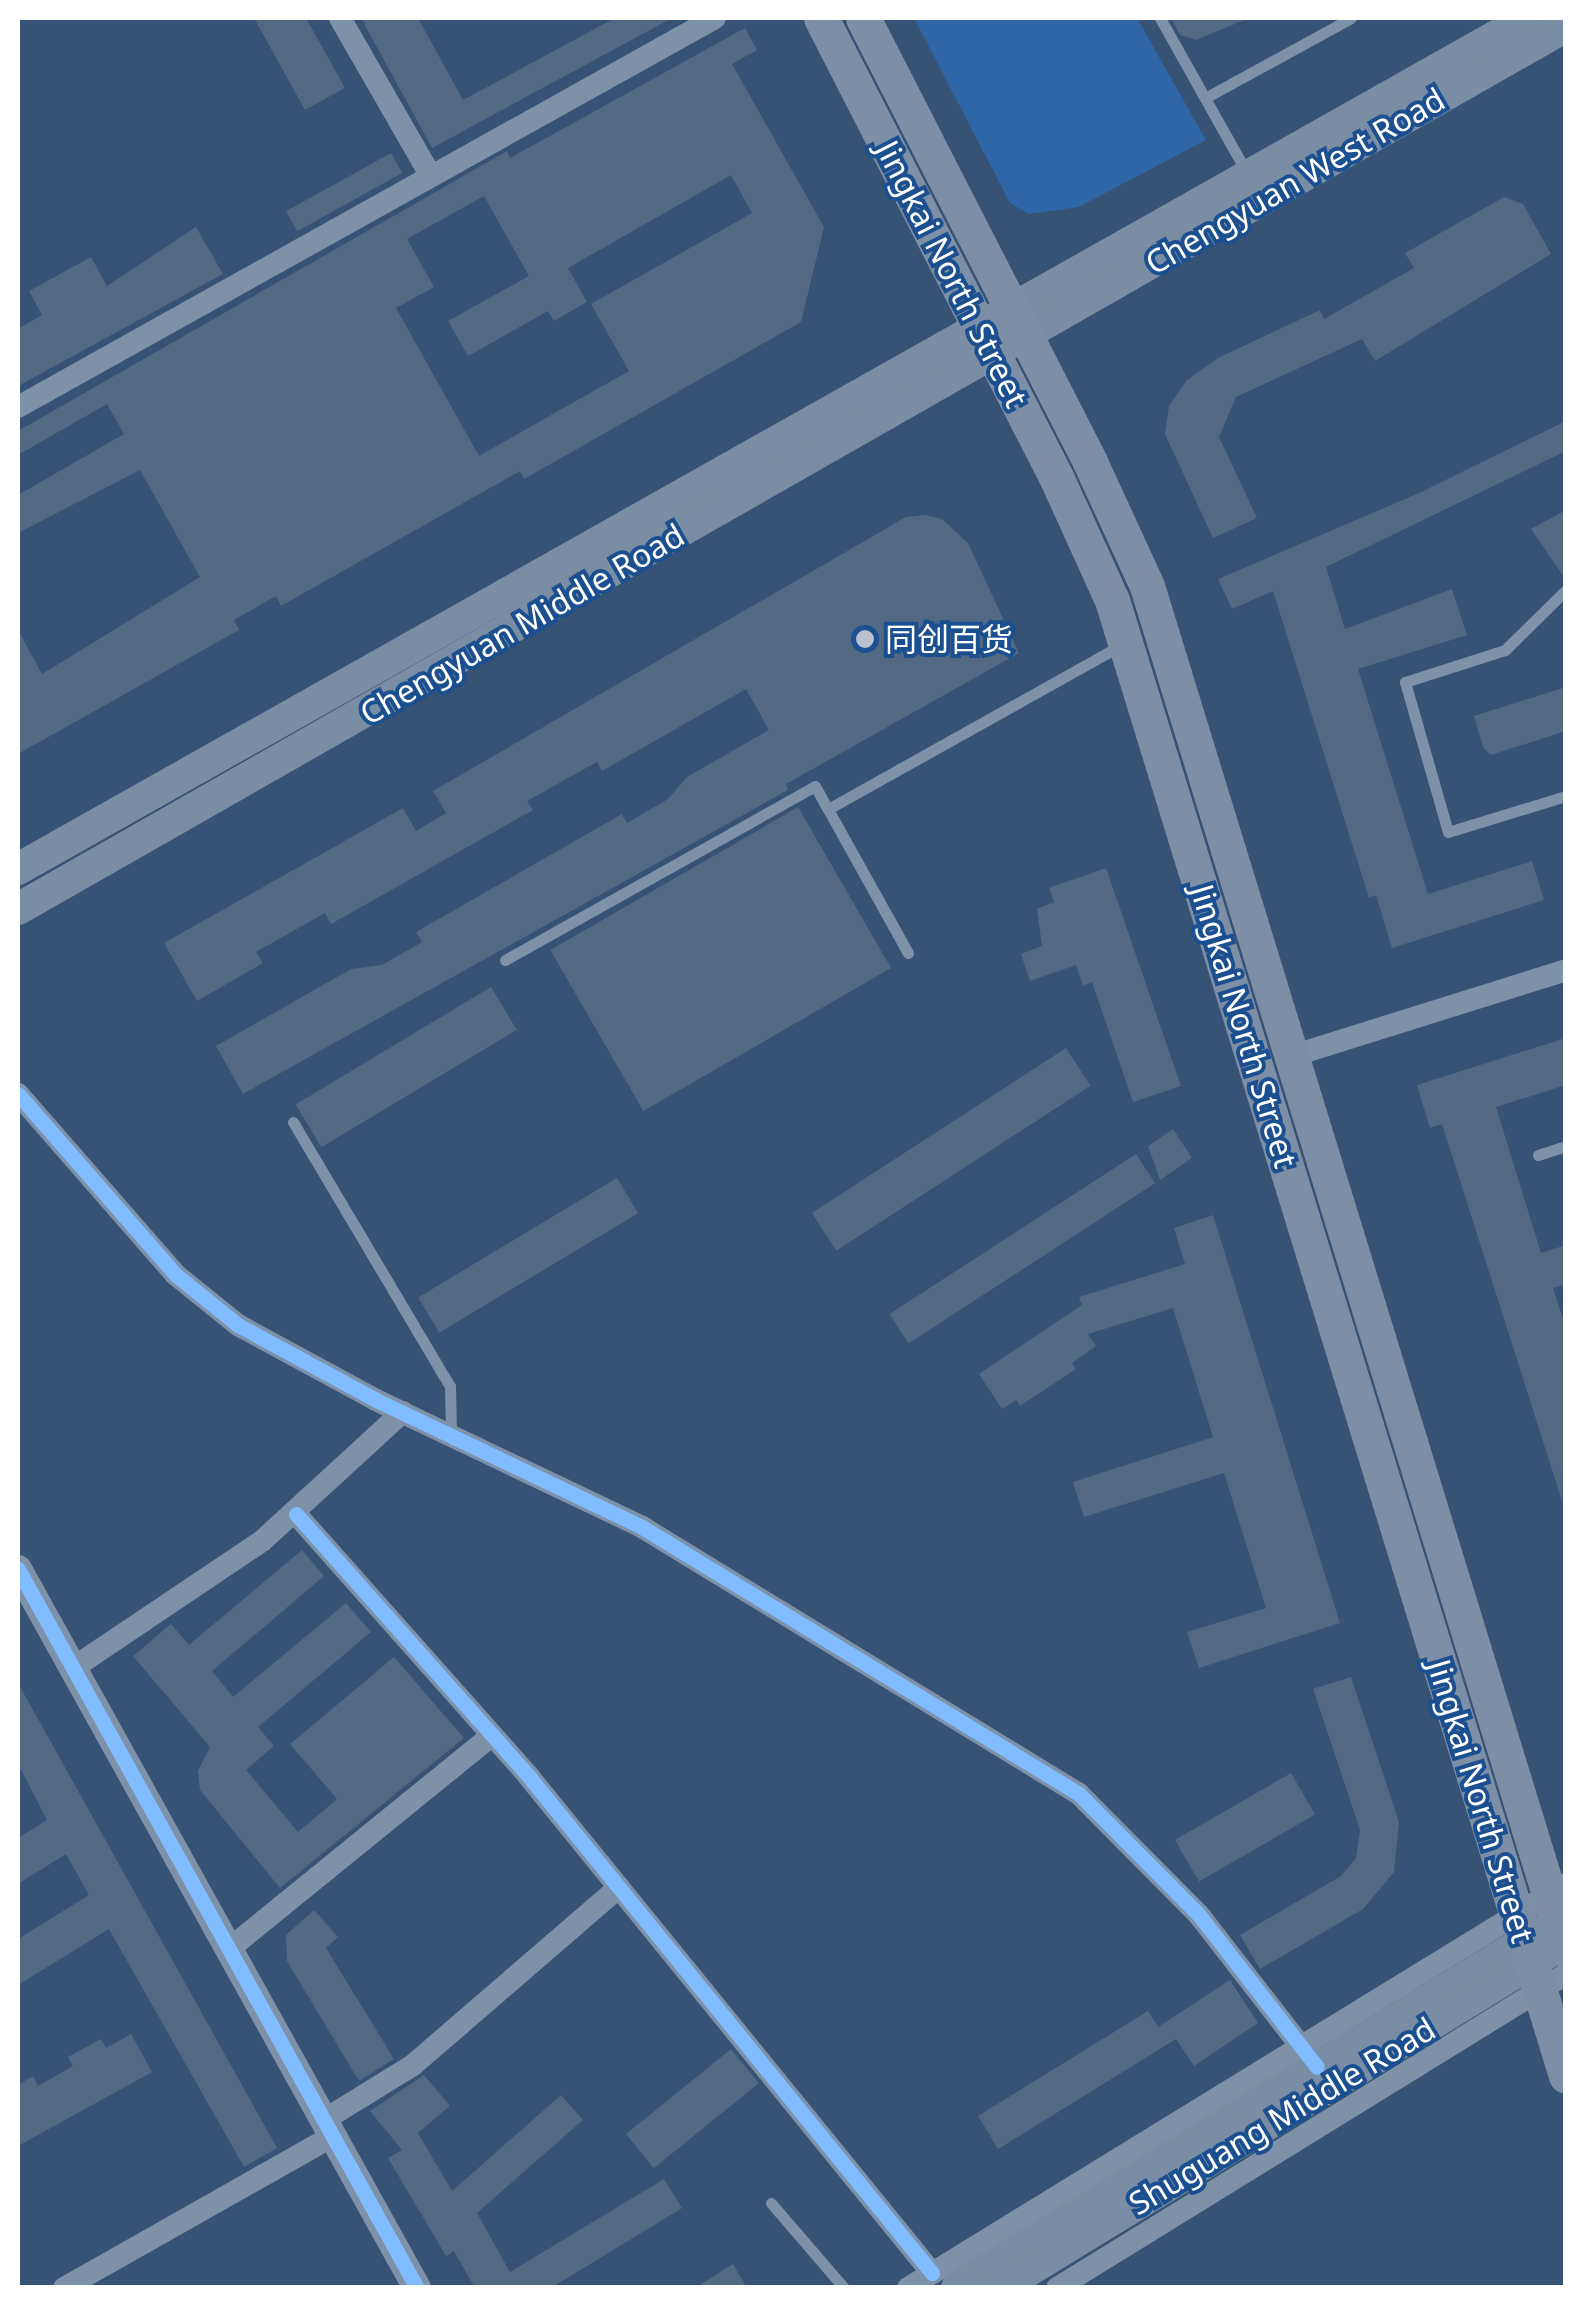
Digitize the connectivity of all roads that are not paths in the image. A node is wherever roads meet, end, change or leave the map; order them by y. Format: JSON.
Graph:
{"nodes":[{"id":1,"x":340,"y":18,"type":"edge"},
{"id":2,"x":715,"y":18,"type":"edge"},
{"id":3,"x":821,"y":18,"type":"edge"},
{"id":4,"x":1160,"y":18,"type":"edge"},
{"id":5,"x":1351,"y":18,"type":"edge"},
{"id":6,"x":1520,"y":19,"type":"edge"},
{"id":7,"x":870,"y":20,"type":"edge"},
{"id":8,"x":1566,"y":26,"type":"edge"},
{"id":9,"x":1205,"y":98,"type":"junction"},
{"id":10,"x":1248,"y":175,"type":"junction"},
{"id":11,"x":430,"y":176,"type":"junction"},
{"id":12,"x":1018,"y":322,"type":"junction"},
{"id":13,"x":986,"y":340,"type":"junction"},
{"id":14,"x":18,"y":407,"type":"edge"},
{"id":15,"x":1566,"y":590,"type":"edge"},
{"id":16,"x":1126,"y":642,"type":"junction"},
{"id":17,"x":1566,"y":796,"type":"edge"},
{"id":18,"x":828,"y":810,"type":"junction"},
{"id":19,"x":18,"y":869,"type":"edge"},
{"id":20,"x":18,"y":909,"type":"edge"},
{"id":21,"x":908,"y":953,"type":"dead end"},
{"id":22,"x":506,"y":960,"type":"dead end"},
{"id":23,"x":1566,"y":970,"type":"edge"},
{"id":24,"x":1292,"y":1056,"type":"junction"},
{"id":25,"x":18,"y":1094,"type":"edge"},
{"id":26,"x":292,"y":1122,"type":"dead end"},
{"id":27,"x":1566,"y":1146,"type":"edge"},
{"id":28,"x":1538,"y":1155,"type":"dead end"},
{"id":29,"x":403,"y":1412,"type":"junction"},
{"id":30,"x":450,"y":1434,"type":"junction"},
{"id":31,"x":296,"y":1514,"type":"junction"},
{"id":32,"x":18,"y":1569,"type":"edge"},
{"id":33,"x":72,"y":1668,"type":"junction"},
{"id":34,"x":492,"y":1735,"type":"junction"},
{"id":35,"x":619,"y":1887,"type":"junction"},
{"id":36,"x":1551,"y":1936,"type":"edge"},
{"id":37,"x":229,"y":1949,"type":"junction"},
{"id":38,"x":1309,"y":2056,"type":"junction"},
{"id":39,"x":1566,"y":2076,"type":"edge"},
{"id":40,"x":328,"y":2128,"type":"junction"},
{"id":41,"x":771,"y":2203,"type":"dead end"},
{"id":42,"x":944,"y":2280,"type":"edge"},
{"id":43,"x":64,"y":2288,"type":"edge"},
{"id":44,"x":417,"y":2288,"type":"edge"},
{"id":45,"x":844,"y":2288,"type":"edge"},
{"id":46,"x":908,"y":2288,"type":"edge"},
{"id":47,"x":1000,"y":2288,"type":"edge"},
{"id":48,"x":1058,"y":2288,"type":"edge"}],
"edges":[{"from":1,"to":11,"type":"street"},
{"from":2,"to":11,"type":"street"},
{"from":3,"to":13,"type":"main road","name":"Jingkai North Street"},
{"from":4,"to":9,"type":"lane"},
{"from":5,"to":9,"type":"lane"},
{"from":6,"to":10,"type":"main road","name":"Chengyuan West Road"},
{"from":7,"to":12,"type":"main road","name":"Jingkai North Street"},
{"from":8,"to":12,"type":"main road","name":"Chengyuan West Road"},
{"from":9,"to":10,"type":"lane"},
{"from":10,"to":12,"type":"main road","name":"Chengyuan West Road"},
{"from":11,"to":14,"type":"street"},
{"from":12,"to":13,"type":"main road","name":"Chengyuan Middle Road"},
{"from":12,"to":24,"type":"main road","name":"Jingkai North Street"},
{"from":13,"to":16,"type":"main road","name":"Jingkai North Street"},
{"from":13,"to":19,"type":"main road","name":"Chengyuan Middle Road"},
{"from":13,"to":20,"type":"main road","name":"Chengyuan Middle Road"},
{"from":15,"to":17,"type":"lane"},
{"from":16,"to":18,"type":"lane"},
{"from":16,"to":36,"type":"main road","name":"Jingkai North Street"},
{"from":18,"to":21,"type":"lane"},
{"from":18,"to":22,"type":"lane"},
{"from":23,"to":24,"type":"street"},
{"from":24,"to":36,"type":"main road","name":"Jingkai North Street"},
{"from":25,"to":29,"type":"street"},
{"from":26,"to":30,"type":"lane"},
{"from":27,"to":28,"type":"lane"},
{"from":29,"to":30,"type":"street"},
{"from":29,"to":31,"type":"street"},
{"from":30,"to":38,"type":"street"},
{"from":31,"to":33,"type":"street"},
{"from":31,"to":34,"type":"street"},
{"from":32,"to":33,"type":"street"},
{"from":33,"to":37,"type":"street"},
{"from":34,"to":35,"type":"street"},
{"from":34,"to":37,"type":"street"},
{"from":35,"to":40,"type":"street"},
{"from":35,"to":42,"type":"street"},
{"from":36,"to":38,"type":"main road","name":"Shuguang Middle Road"},
{"from":36,"to":39,"type":"main road","name":"Jingkai North Street"},
{"from":36,"to":47,"type":"main road","name":"Shuguang Middle Road"},
{"from":36,"to":48,"type":"street"},
{"from":37,"to":40,"type":"street"},
{"from":38,"to":42,"type":"main road","name":"Shuguang Middle Road"},
{"from":40,"to":43,"type":"street"},
{"from":40,"to":44,"type":"street"},
{"from":41,"to":45,"type":"lane"},
{"from":42,"to":46,"type":"street"}]}
